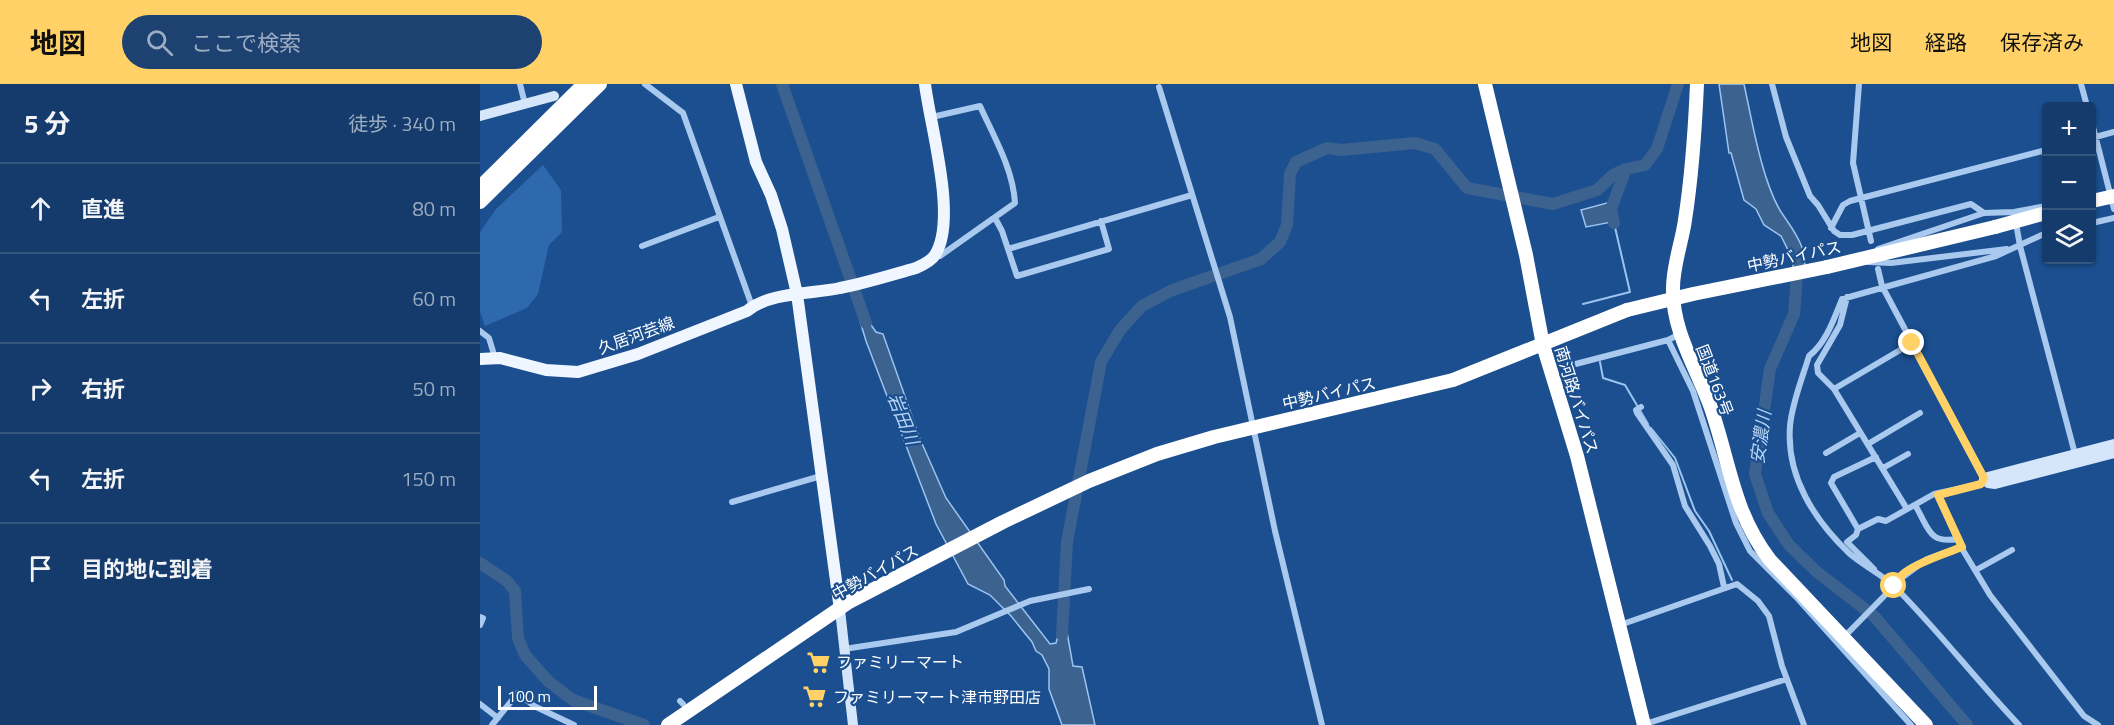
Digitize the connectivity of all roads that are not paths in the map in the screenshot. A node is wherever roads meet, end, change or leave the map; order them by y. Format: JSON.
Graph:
{"nodes":[{"id":1,"x":520,"y":84,"type":"edge"},
{"id":2,"x":584,"y":84,"type":"edge"},
{"id":3,"x":600,"y":84,"type":"edge"},
{"id":4,"x":645,"y":84,"type":"edge"},
{"id":5,"x":736,"y":84,"type":"edge"},
{"id":6,"x":925,"y":84,"type":"edge"},
{"id":7,"x":1485,"y":84,"type":"edge"},
{"id":8,"x":1698,"y":84,"type":"edge"},
{"id":9,"x":1772,"y":84,"type":"edge"},
{"id":10,"x":1859,"y":84,"type":"edge"},
{"id":11,"x":2081,"y":84,"type":"edge"},
{"id":12,"x":1159,"y":87,"type":"dead end"},
{"id":13,"x":555,"y":96,"type":"dead end"},
{"id":14,"x":2086,"y":102,"type":"edge"},
{"id":15,"x":525,"y":104,"type":"junction"},
{"id":16,"x":480,"y":116,"type":"edge"},
{"id":17,"x":932,"y":117,"type":"junction"},
{"id":18,"x":2114,"y":132,"type":"edge"},
{"id":19,"x":2096,"y":137,"type":"edge"},
{"id":20,"x":2096,"y":147,"type":"edge"},
{"id":21,"x":2042,"y":151,"type":"edge"},
{"id":22,"x":480,"y":187,"type":"edge"},
{"id":23,"x":2112,"y":192,"type":"edge"},
{"id":24,"x":2096,"y":194,"type":"edge"},
{"id":25,"x":1192,"y":195,"type":"junction"},
{"id":26,"x":1861,"y":198,"type":"junction"},
{"id":27,"x":2096,"y":199,"type":"edge"},
{"id":28,"x":480,"y":202,"type":"edge"},
{"id":29,"x":2042,"y":207,"type":"edge"},
{"id":30,"x":2114,"y":209,"type":"edge"},
{"id":31,"x":2014,"y":212,"type":"junction"},
{"id":32,"x":1984,"y":213,"type":"junction"},
{"id":33,"x":2042,"y":214,"type":"edge"},
{"id":34,"x":719,"y":217,"type":"junction"},
{"id":35,"x":995,"y":218,"type":"junction"},
{"id":36,"x":2114,"y":218,"type":"edge"},
{"id":37,"x":1101,"y":221,"type":"junction"},
{"id":38,"x":2096,"y":222,"type":"edge"},
{"id":39,"x":1832,"y":228,"type":"junction"},
{"id":40,"x":1869,"y":230,"type":"junction"},
{"id":41,"x":2042,"y":235,"type":"edge"},
{"id":42,"x":1871,"y":241,"type":"dead end"},
{"id":43,"x":642,"y":246,"type":"dead end"},
{"id":44,"x":2020,"y":246,"type":"junction"},
{"id":45,"x":1008,"y":249,"type":"junction"},
{"id":46,"x":2011,"y":249,"type":"junction"},
{"id":47,"x":935,"y":255,"type":"junction"},
{"id":48,"x":1846,"y":262,"type":"junction"},
{"id":49,"x":1878,"y":269,"type":"dead end"},
{"id":50,"x":1882,"y":286,"type":"junction"},
{"id":51,"x":798,"y":294,"type":"junction"},
{"id":52,"x":1847,"y":297,"type":"junction"},
{"id":53,"x":752,"y":306,"type":"junction"},
{"id":54,"x":480,"y":331,"type":"edge"},
{"id":55,"x":1674,"y":336,"type":"junction"},
{"id":56,"x":1912,"y":343,"type":"junction"},
{"id":57,"x":1543,"y":345,"type":"junction"},
{"id":58,"x":480,"y":359,"type":"edge"},
{"id":59,"x":495,"y":359,"type":"junction"},
{"id":60,"x":1564,"y":367,"type":"dead end"},
{"id":61,"x":1834,"y":389,"type":"junction"},
{"id":62,"x":1638,"y":408,"type":"dead end"},
{"id":63,"x":1920,"y":413,"type":"dead end"},
{"id":64,"x":1252,"y":427,"type":"junction"},
{"id":65,"x":1860,"y":433,"type":"junction"},
{"id":66,"x":1868,"y":444,"type":"junction"},
{"id":67,"x":2114,"y":444,"type":"edge"},
{"id":68,"x":1826,"y":453,"type":"dead end"},
{"id":69,"x":2114,"y":453,"type":"edge"},
{"id":70,"x":1908,"y":454,"type":"dead end"},
{"id":71,"x":2075,"y":454,"type":"junction"},
{"id":72,"x":1876,"y":457,"type":"junction"},
{"id":73,"x":1883,"y":468,"type":"junction"},
{"id":74,"x":821,"y":476,"type":"junction"},
{"id":75,"x":1984,"y":478,"type":"junction"},
{"id":76,"x":1938,"y":495,"type":"junction"},
{"id":77,"x":732,"y":502,"type":"dead end"},
{"id":78,"x":1915,"y":505,"type":"junction"},
{"id":79,"x":1907,"y":509,"type":"junction"},
{"id":80,"x":1858,"y":529,"type":"junction"},
{"id":81,"x":1958,"y":539,"type":"junction"},
{"id":82,"x":1962,"y":547,"type":"junction"},
{"id":83,"x":2012,"y":550,"type":"dead end"},
{"id":84,"x":1976,"y":570,"type":"junction"},
{"id":85,"x":1883,"y":577,"type":"junction"},
{"id":86,"x":1893,"y":586,"type":"junction"},
{"id":87,"x":1724,"y":587,"type":"junction"},
{"id":88,"x":1089,"y":589,"type":"dead end"},
{"id":89,"x":840,"y":610,"type":"junction"},
{"id":90,"x":480,"y":617,"type":"edge"},
{"id":91,"x":480,"y":625,"type":"edge"},
{"id":92,"x":1620,"y":625,"type":"junction"},
{"id":93,"x":1847,"y":635,"type":"junction"},
{"id":94,"x":844,"y":649,"type":"junction"},
{"id":95,"x":1787,"y":679,"type":"junction"},
{"id":96,"x":480,"y":704,"type":"edge"},
{"id":97,"x":498,"y":718,"type":"junction"},
{"id":98,"x":492,"y":725,"type":"edge"},
{"id":99,"x":574,"y":725,"type":"edge"},
{"id":100,"x":668,"y":725,"type":"edge"},
{"id":101,"x":854,"y":725,"type":"edge"},
{"id":102,"x":1322,"y":725,"type":"edge"},
{"id":103,"x":1644,"y":725,"type":"edge"},
{"id":104,"x":1804,"y":725,"type":"edge"},
{"id":105,"x":1911,"y":725,"type":"edge"},
{"id":106,"x":1926,"y":725,"type":"edge"},
{"id":107,"x":2019,"y":725,"type":"edge"},
{"id":108,"x":2098,"y":725,"type":"edge"}],
"edges":[{"from":1,"to":15,"type":"street"},
{"from":2,"to":22,"type":"highway"},
{"from":3,"to":28,"type":"highway"},
{"from":4,"to":34,"type":"street"},
{"from":5,"to":51,"type":"main road"},
{"from":6,"to":17,"type":"main road"},
{"from":7,"to":57,"type":"highway","name":"南河路バイパス"},
{"from":8,"to":55,"type":"highway","name":"国道163号"},
{"from":9,"to":39,"type":"street"},
{"from":10,"to":26,"type":"street"},
{"from":11,"to":14,"type":"street"},
{"from":12,"to":25,"type":"street"},
{"from":13,"to":15,"type":"street"},
{"from":15,"to":16,"type":"street"},
{"from":17,"to":35,"type":"street"},
{"from":17,"to":47,"type":"main road"},
{"from":18,"to":19,"type":"street"},
{"from":20,"to":23,"type":"street"},
{"from":21,"to":26,"type":"street"},
{"from":23,"to":24,"type":"street"},
{"from":23,"to":27,"type":"highway","bridge":true},
{"from":23,"to":30,"type":"street"},
{"from":25,"to":37,"type":"street"},
{"from":25,"to":64,"type":"street"},
{"from":26,"to":39,"type":"street"},
{"from":26,"to":40,"type":"street"},
{"from":29,"to":31,"type":"street"},
{"from":31,"to":32,"type":"street"},
{"from":31,"to":44,"type":"street"},
{"from":32,"to":40,"type":"street"},
{"from":32,"to":48,"type":"street"},
{"from":33,"to":48,"type":"highway","name":"中勢バイパス","bridge":true},
{"from":34,"to":43,"type":"street"},
{"from":34,"to":53,"type":"street"},
{"from":35,"to":45,"type":"street"},
{"from":35,"to":47,"type":"street"},
{"from":36,"to":38,"type":"street"},
{"from":37,"to":45,"type":"street"},
{"from":37,"to":45,"type":"street"},
{"from":39,"to":40,"type":"street"},
{"from":40,"to":42,"type":"street"},
{"from":41,"to":44,"type":"street"},
{"from":44,"to":46,"type":"street"},
{"from":44,"to":71,"type":"street"},
{"from":46,"to":48,"type":"street"},
{"from":46,"to":50,"type":"street"},
{"from":47,"to":51,"type":"main road","name":"久居河芸線"},
{"from":48,"to":57,"type":"highway","name":"中勢バイパス","bridge":true},
{"from":49,"to":50,"type":"street"},
{"from":50,"to":52,"type":"street"},
{"from":50,"to":56,"type":"street"},
{"from":51,"to":53,"type":"main road","name":"久居河芸線"},
{"from":51,"to":74,"type":"main road"},
{"from":52,"to":61,"type":"street"},
{"from":52,"to":85,"type":"street"},
{"from":53,"to":59,"type":"main road","name":"久居河芸線"},
{"from":54,"to":59,"type":"street"},
{"from":55,"to":60,"type":"street"},
{"from":55,"to":93,"type":"highway","name":"国道163号"},
{"from":55,"to":105,"type":"street"},
{"from":56,"to":61,"type":"street"},
{"from":56,"to":75,"type":"street"},
{"from":57,"to":64,"type":"highway","name":"中勢バイパス"},
{"from":57,"to":92,"type":"highway","name":"南河路バイパス"},
{"from":58,"to":59,"type":"main road","name":"久居河芸線"},
{"from":61,"to":65,"type":"street"},
{"from":62,"to":87,"type":"street"},
{"from":63,"to":66,"type":"street"},
{"from":64,"to":89,"type":"highway","name":"中勢バイパス"},
{"from":64,"to":102,"type":"street"},
{"from":65,"to":66,"type":"street"},
{"from":65,"to":68,"type":"street"},
{"from":66,"to":72,"type":"street"},
{"from":67,"to":71,"type":"street"},
{"from":69,"to":75,"type":"street"},
{"from":70,"to":73,"type":"street"},
{"from":71,"to":75,"type":"street"},
{"from":72,"to":73,"type":"street"},
{"from":72,"to":80,"type":"street"},
{"from":73,"to":79,"type":"street"},
{"from":74,"to":77,"type":"street"},
{"from":74,"to":89,"type":"main road"},
{"from":75,"to":76,"type":"street"},
{"from":76,"to":78,"type":"street"},
{"from":76,"to":81,"type":"street"},
{"from":78,"to":79,"type":"street"},
{"from":78,"to":81,"type":"street"},
{"from":79,"to":80,"type":"street"},
{"from":80,"to":85,"type":"street"},
{"from":81,"to":82,"type":"street"},
{"from":82,"to":84,"type":"street"},
{"from":82,"to":86,"type":"street"},
{"from":83,"to":84,"type":"street"},
{"from":84,"to":108,"type":"street"},
{"from":85,"to":86,"type":"street"},
{"from":86,"to":93,"type":"street"},
{"from":86,"to":107,"type":"street"},
{"from":87,"to":92,"type":"street"},
{"from":87,"to":95,"type":"street"},
{"from":88,"to":94,"type":"street"},
{"from":89,"to":94,"type":"street"},
{"from":89,"to":100,"type":"highway","name":"中勢バイパス"},
{"from":90,"to":91,"type":"street"},
{"from":92,"to":103,"type":"highway","name":"南河路バイパス"},
{"from":93,"to":106,"type":"highway","name":"国道163号"},
{"from":94,"to":101,"type":"street"},
{"from":95,"to":103,"type":"street"},
{"from":95,"to":104,"type":"street"},
{"from":96,"to":97,"type":"street"},
{"from":97,"to":98,"type":"street"},
{"from":97,"to":99,"type":"street"}]}
